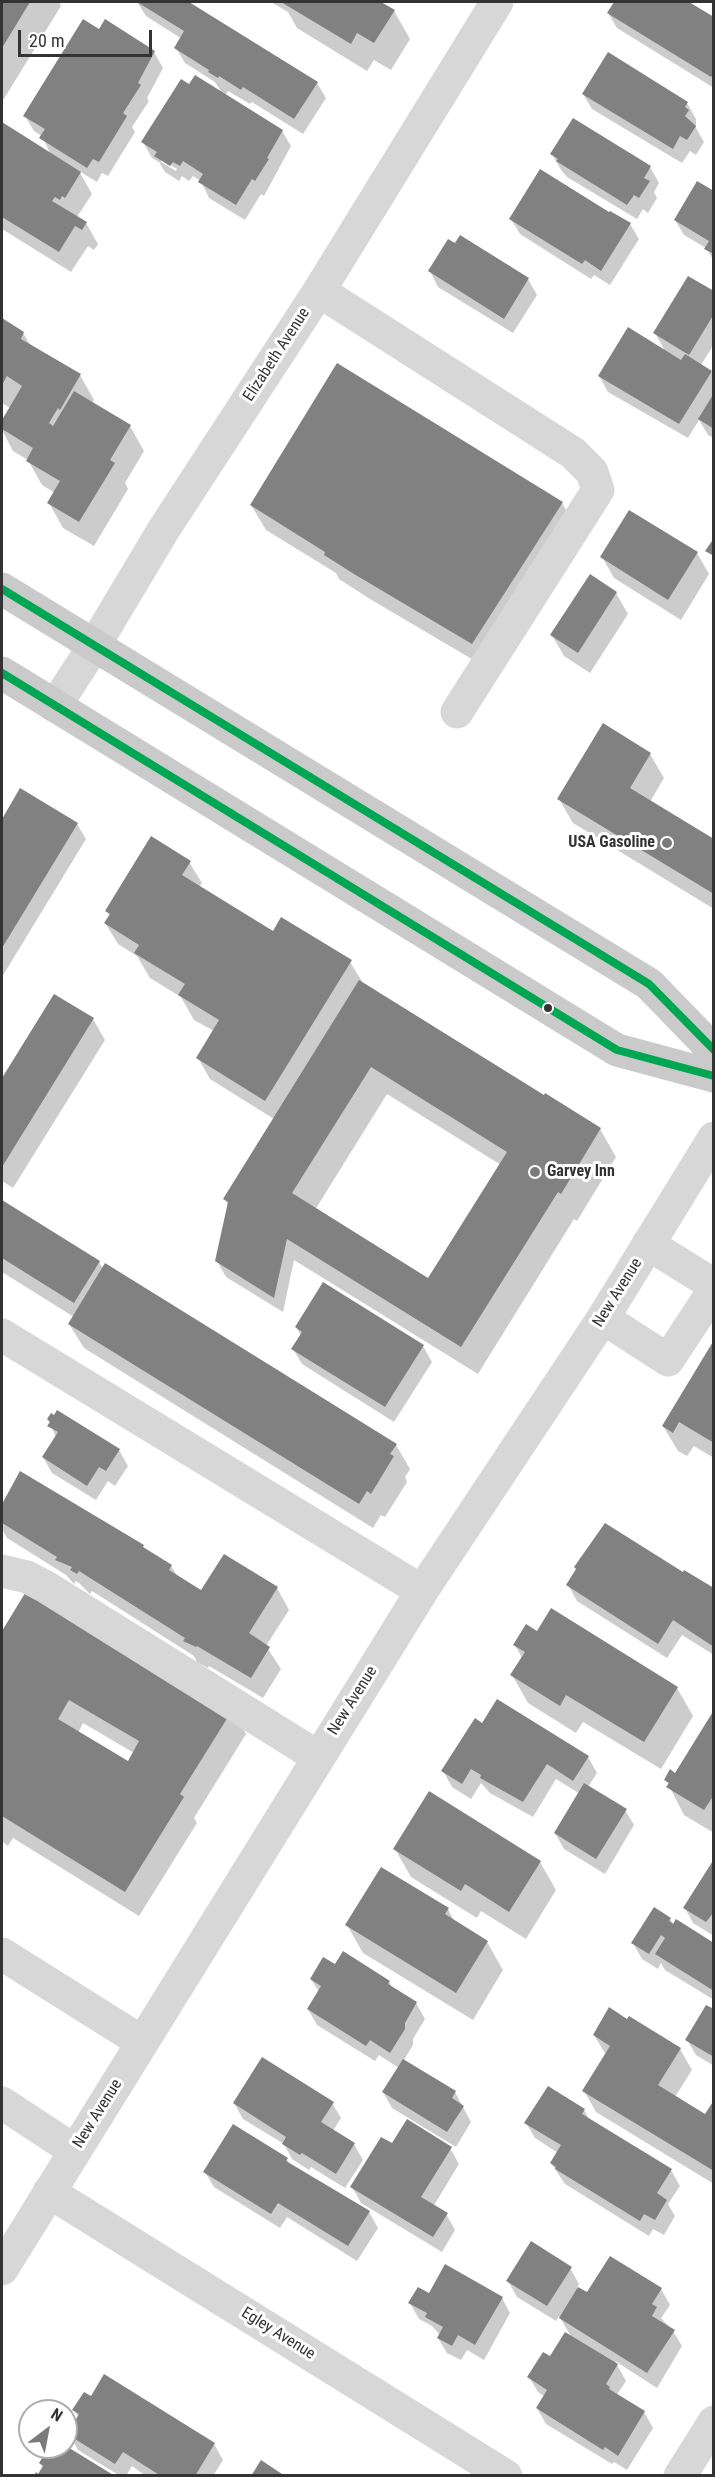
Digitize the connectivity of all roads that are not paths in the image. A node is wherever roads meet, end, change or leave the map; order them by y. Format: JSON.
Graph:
{"nodes":[{"id":1,"x":497,"y":2,"type":"edge"},
{"id":2,"x":319,"y":291,"type":"junction"},
{"id":3,"x":2,"y":589,"type":"edge"},
{"id":4,"x":94,"y":646,"type":"junction"},
{"id":5,"x":2,"y":673,"type":"edge"},
{"id":6,"x":55,"y":706,"type":"junction"},
{"id":7,"x":457,"y":712,"type":"dead end"},
{"id":8,"x":714,"y":1052,"type":"edge"},
{"id":9,"x":714,"y":1076,"type":"edge"},
{"id":10,"x":714,"y":1138,"type":"edge"},
{"id":11,"x":648,"y":1244,"type":"junction"},
{"id":12,"x":714,"y":1285,"type":"edge"},
{"id":13,"x":714,"y":1290,"type":"edge"},
{"id":14,"x":603,"y":1318,"type":"junction"},
{"id":15,"x":2,"y":1335,"type":"edge"},
{"id":16,"x":3,"y":1571,"type":"edge"},
{"id":17,"x":422,"y":1591,"type":"junction"},
{"id":18,"x":318,"y":1757,"type":"junction"},
{"id":19,"x":2,"y":1954,"type":"edge"},
{"id":20,"x":142,"y":2043,"type":"junction"},
{"id":21,"x":2,"y":2103,"type":"edge"},
{"id":22,"x":75,"y":2151,"type":"junction"},
{"id":23,"x":49,"y":2192,"type":"junction"},
{"id":24,"x":2,"y":2269,"type":"edge"},
{"id":25,"x":714,"y":2422,"type":"edge"},
{"id":26,"x":506,"y":2475,"type":"edge"},
{"id":27,"x":680,"y":2475,"type":"edge"}],
"edges":[{"from":1,"to":2,"type":"street","name":"Elizabeth Avenue"},
{"from":2,"to":4,"type":"street","name":"Elizabeth Avenue"},
{"from":2,"to":7,"type":"street"},
{"from":3,"to":4,"type":"main road"},
{"from":4,"to":6,"type":"street","name":"Elizabeth Avenue"},
{"from":4,"to":8,"type":"main road"},
{"from":5,"to":6,"type":"main road"},
{"from":6,"to":9,"type":"main road"},
{"from":10,"to":11,"type":"street","name":"New Avenue"},
{"from":11,"to":12,"type":"street"},
{"from":11,"to":14,"type":"street","name":"New Avenue"},
{"from":13,"to":14,"type":"street"},
{"from":14,"to":17,"type":"street","name":"New Avenue"},
{"from":15,"to":17,"type":"street"},
{"from":16,"to":18,"type":"street"},
{"from":17,"to":18,"type":"street","name":"New Avenue"},
{"from":18,"to":20,"type":"street","name":"New Avenue"},
{"from":19,"to":20,"type":"street"},
{"from":20,"to":22,"type":"street","name":"New Avenue"},
{"from":21,"to":22,"type":"street"},
{"from":22,"to":23,"type":"street","name":"New Avenue"},
{"from":23,"to":24,"type":"street","name":"New Avenue"},
{"from":23,"to":26,"type":"street","name":"Egley Avenue"},
{"from":25,"to":27,"type":"street"}]}
